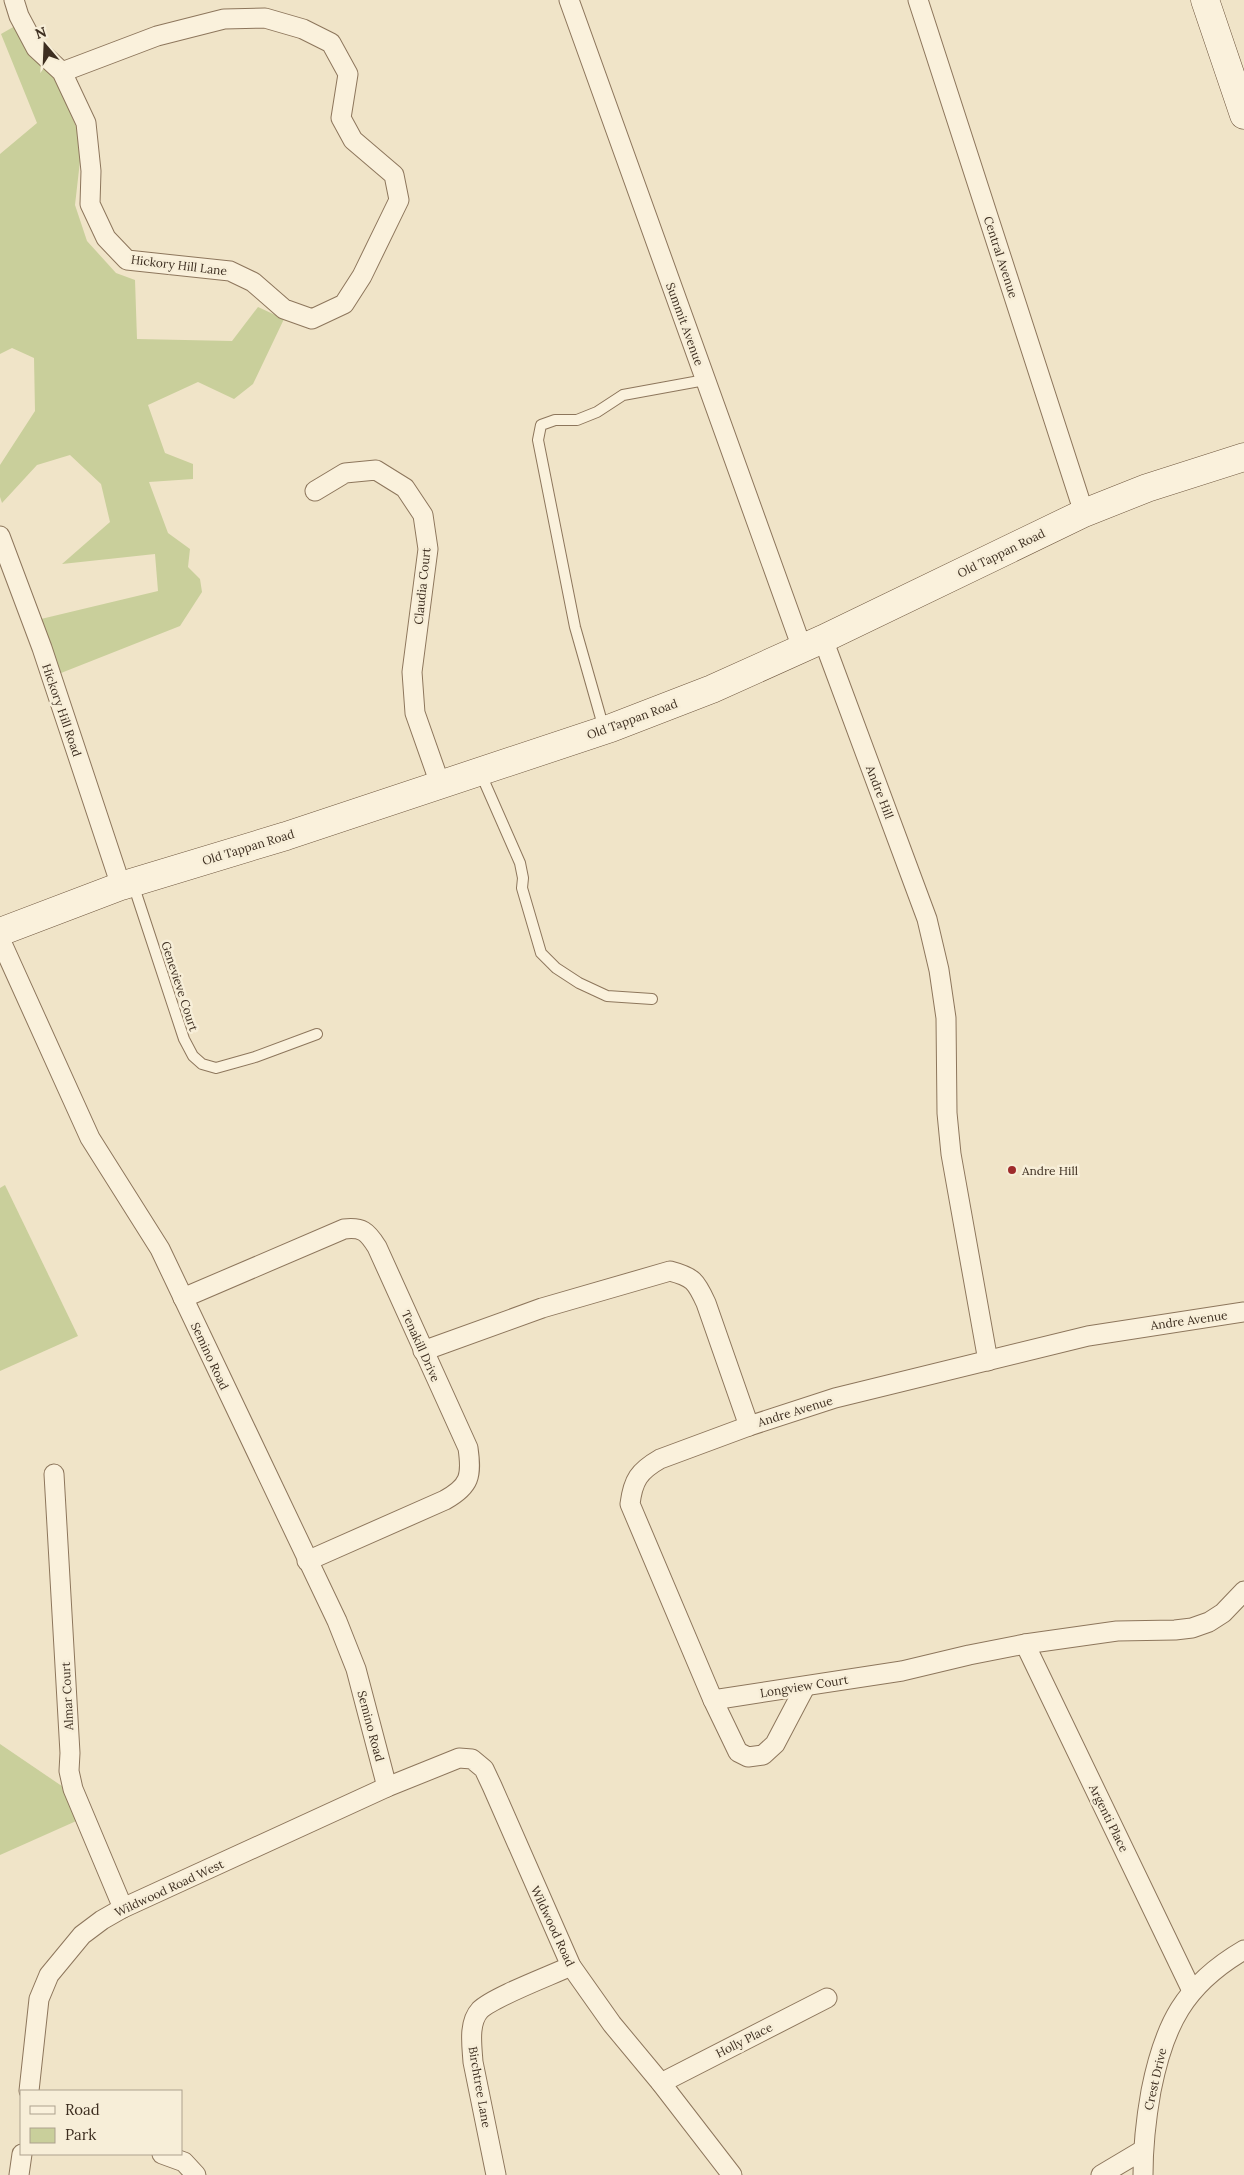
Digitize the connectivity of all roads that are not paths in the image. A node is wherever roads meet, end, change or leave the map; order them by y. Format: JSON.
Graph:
{"nodes":[{"id":1,"x":14,"y":0,"type":"edge"},
{"id":2,"x":569,"y":0,"type":"edge"},
{"id":3,"x":918,"y":0,"type":"edge"},
{"id":4,"x":1205,"y":0,"type":"edge"},
{"id":5,"x":62,"y":72,"type":"junction"},
{"id":6,"x":1244,"y":115,"type":"edge"},
{"id":7,"x":705,"y":380,"type":"junction"},
{"id":8,"x":1244,"y":457,"type":"edge"},
{"id":9,"x":316,"y":491,"type":"dead end"},
{"id":10,"x":1084,"y":513,"type":"junction"},
{"id":11,"x":0,"y":536,"type":"edge"},
{"id":12,"x":813,"y":644,"type":"junction"},
{"id":13,"x":604,"y":730,"type":"junction"},
{"id":14,"x":480,"y":771,"type":"junction"},
{"id":15,"x":440,"y":784,"type":"junction"},
{"id":16,"x":127,"y":884,"type":"junction"},
{"id":17,"x":0,"y":932,"type":"edge"},
{"id":18,"x":0,"y":939,"type":"edge"},
{"id":19,"x":652,"y":999,"type":"dead end"},
{"id":20,"x":316,"y":1034,"type":"dead end"},
{"id":21,"x":183,"y":1298,"type":"junction"},
{"id":22,"x":1244,"y":1312,"type":"edge"},
{"id":23,"x":423,"y":1351,"type":"junction"},
{"id":24,"x":988,"y":1361,"type":"junction"},
{"id":25,"x":748,"y":1426,"type":"junction"},
{"id":26,"x":54,"y":1474,"type":"dead end"},
{"id":27,"x":307,"y":1561,"type":"junction"},
{"id":28,"x":1244,"y":1591,"type":"edge"},
{"id":29,"x":1025,"y":1644,"type":"junction"},
{"id":30,"x":805,"y":1687,"type":"junction"},
{"id":31,"x":713,"y":1700,"type":"junction"},
{"id":32,"x":387,"y":1787,"type":"junction"},
{"id":33,"x":123,"y":1908,"type":"junction"},
{"id":34,"x":1244,"y":1950,"type":"edge"},
{"id":35,"x":571,"y":1966,"type":"junction"},
{"id":36,"x":1192,"y":1992,"type":"junction"},
{"id":37,"x":827,"y":1998,"type":"dead end"},
{"id":38,"x":661,"y":2083,"type":"junction"},
{"id":39,"x":29,"y":2090,"type":"edge"},
{"id":40,"x":1143,"y":2150,"type":"junction"},
{"id":41,"x":22,"y":2155,"type":"edge"},
{"id":42,"x":165,"y":2155,"type":"edge"},
{"id":43,"x":19,"y":2175,"type":"edge"},
{"id":44,"x":196,"y":2175,"type":"edge"},
{"id":45,"x":496,"y":2175,"type":"edge"},
{"id":46,"x":732,"y":2175,"type":"edge"},
{"id":47,"x":1101,"y":2175,"type":"edge"},
{"id":48,"x":1143,"y":2175,"type":"edge"}],
"edges":[{"from":1,"to":5,"type":"street","name":"Hickory Hill Lane"},
{"from":2,"to":7,"type":"street","name":"Summit Avenue"},
{"from":3,"to":10,"type":"street","name":"Central Avenue"},
{"from":4,"to":6,"type":"main road"},
{"from":5,"to":5,"type":"street","name":"Hickory Hill Lane"},
{"from":7,"to":12,"type":"street","name":"Summit Avenue"},
{"from":7,"to":13,"type":"lane"},
{"from":8,"to":10,"type":"main road","name":"Old Tappan Road"},
{"from":9,"to":15,"type":"street","name":"Claudia Court"},
{"from":10,"to":12,"type":"main road","name":"Old Tappan Road"},
{"from":11,"to":16,"type":"street","name":"Hickory Hill Road"},
{"from":12,"to":13,"type":"main road","name":"Old Tappan Road"},
{"from":12,"to":24,"type":"street","name":"Andre Hill"},
{"from":13,"to":14,"type":"main road","name":"Old Tappan Road"},
{"from":14,"to":15,"type":"main road","name":"Old Tappan Road"},
{"from":14,"to":19,"type":"lane"},
{"from":15,"to":16,"type":"main road","name":"Old Tappan Road"},
{"from":16,"to":17,"type":"main road","name":"Old Tappan Road"},
{"from":16,"to":20,"type":"lane","name":"Genevieve Court"},
{"from":18,"to":21,"type":"street","name":"Semino Road"},
{"from":21,"to":23,"type":"street","name":"Tenakill Drive"},
{"from":21,"to":27,"type":"street","name":"Semino Road"},
{"from":22,"to":24,"type":"street","name":"Andre Avenue"},
{"from":23,"to":25,"type":"street","name":"Andre Avenue"},
{"from":23,"to":27,"type":"street","name":"Tenakill Drive"},
{"from":24,"to":25,"type":"street","name":"Andre Avenue"},
{"from":25,"to":31,"type":"street"},
{"from":26,"to":33,"type":"street","name":"Almar Court"},
{"from":27,"to":32,"type":"street","name":"Semino Road"},
{"from":28,"to":29,"type":"street","name":"Longview Court"},
{"from":29,"to":30,"type":"street","name":"Longview Court"},
{"from":29,"to":36,"type":"street","name":"Argenti Place"},
{"from":30,"to":31,"type":"street","name":"Longview Court"},
{"from":30,"to":31,"type":"street"},
{"from":32,"to":33,"type":"street","name":"Wildwood Road West"},
{"from":32,"to":35,"type":"street","name":"Wildwood Road"},
{"from":33,"to":39,"type":"street","name":"Wildwood Road West"},
{"from":34,"to":36,"type":"street","name":"Crest Drive"},
{"from":35,"to":38,"type":"street","name":"Wildwood Road"},
{"from":35,"to":45,"type":"street","name":"Birchtree Lane"},
{"from":36,"to":40,"type":"street","name":"Crest Drive"},
{"from":37,"to":38,"type":"street","name":"Holly Place"},
{"from":38,"to":46,"type":"street","name":"Wildwood Road"},
{"from":40,"to":47,"type":"street"},
{"from":40,"to":48,"type":"street","name":"Crest Drive"},
{"from":41,"to":43,"type":"street"},
{"from":42,"to":44,"type":"street"}]}
